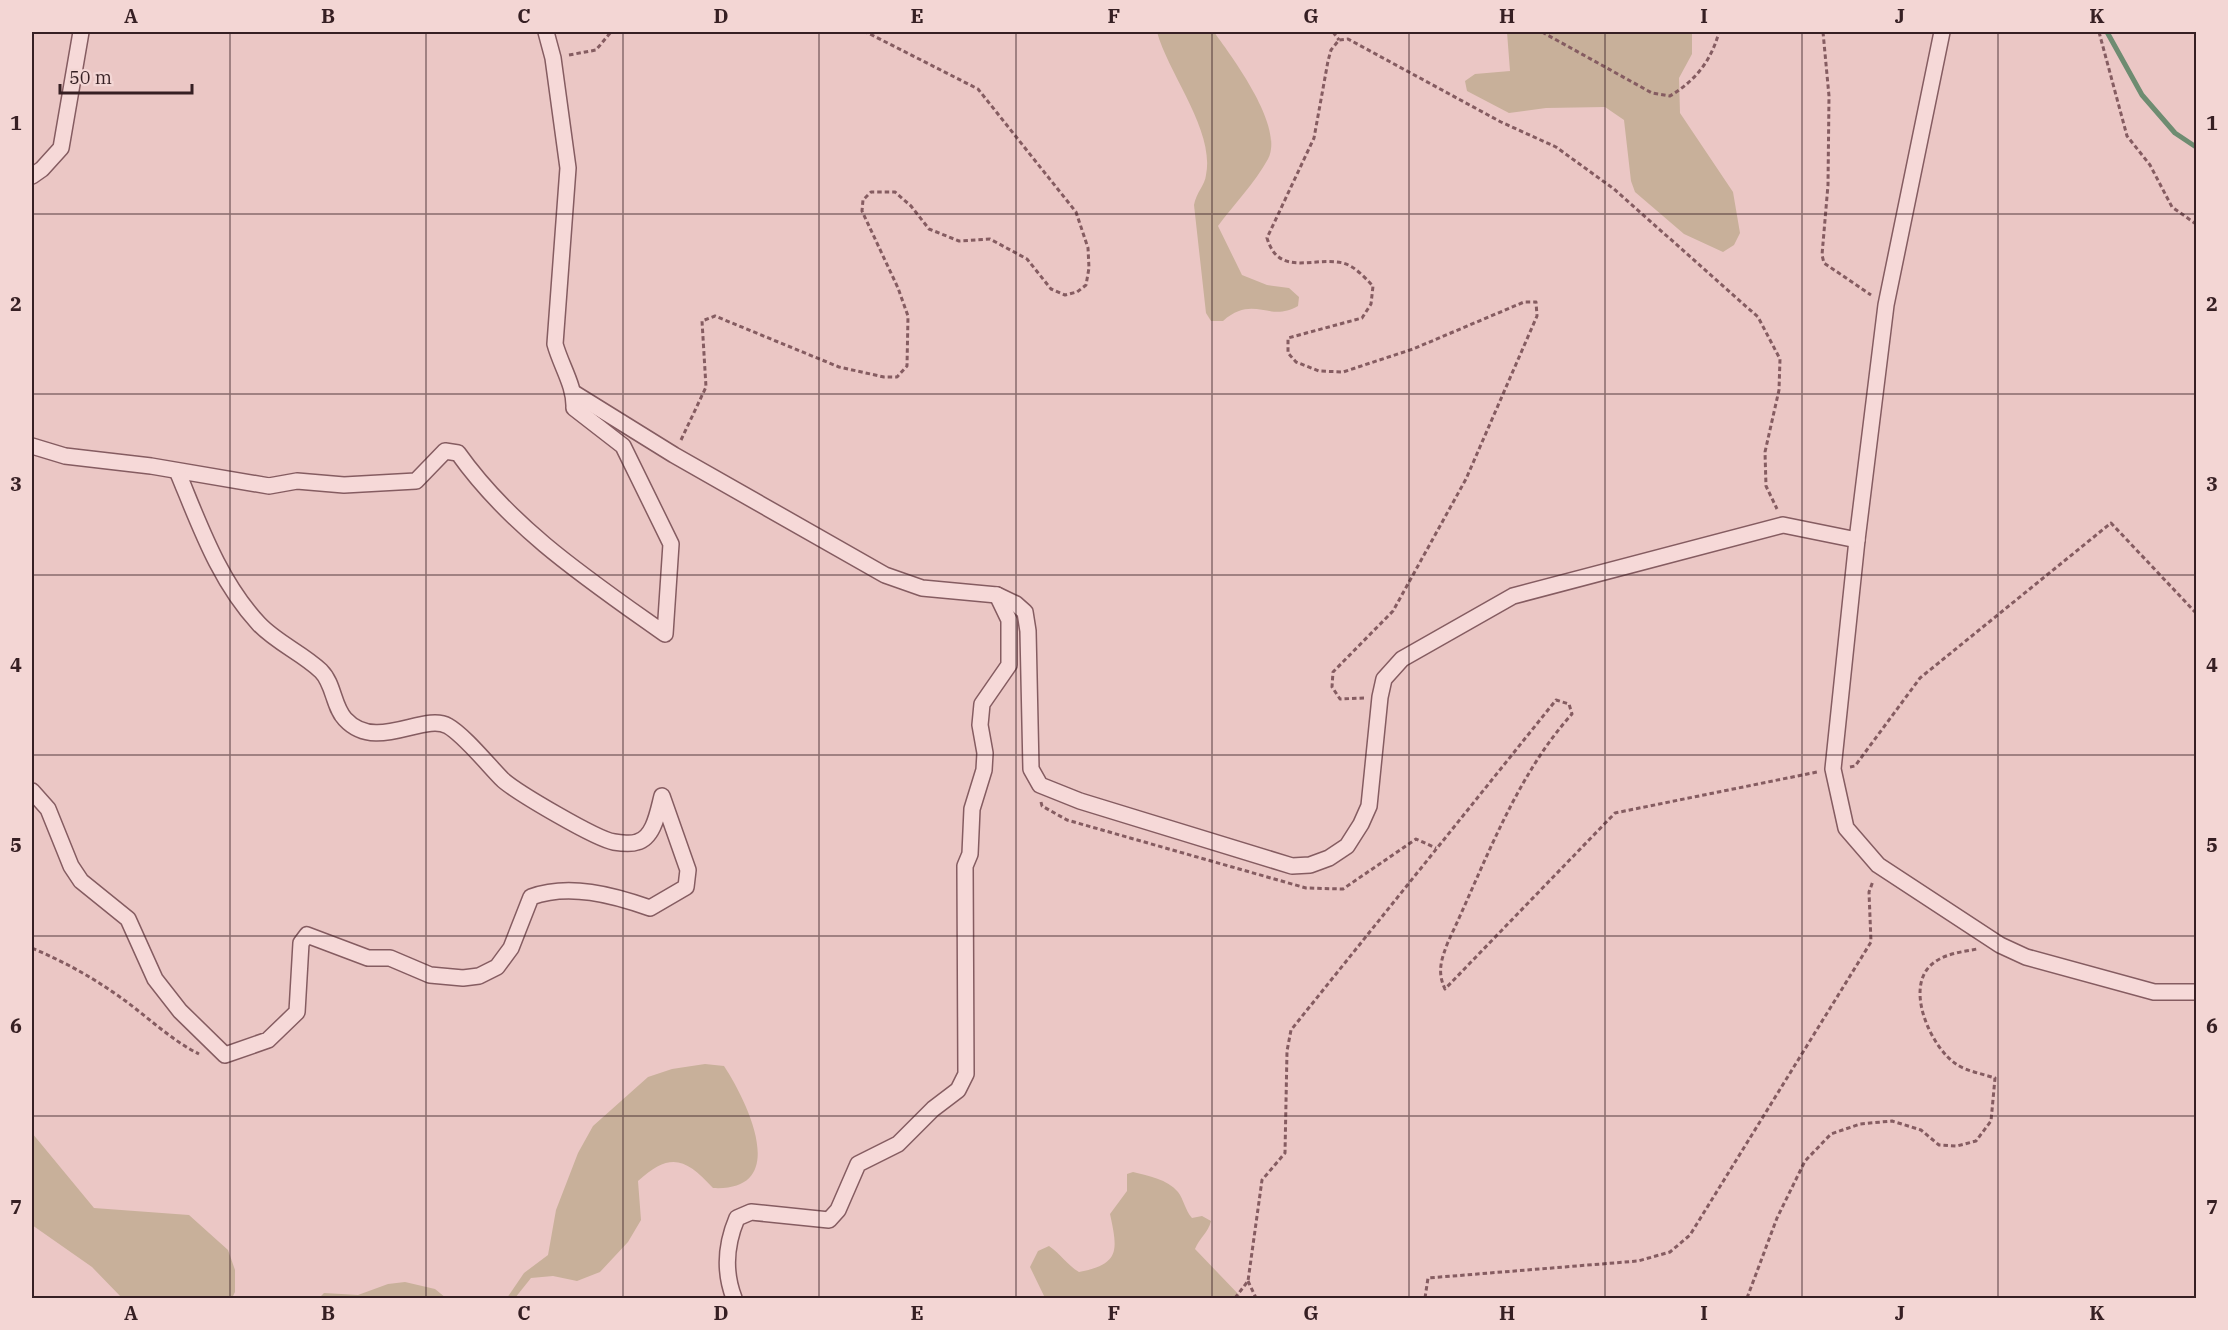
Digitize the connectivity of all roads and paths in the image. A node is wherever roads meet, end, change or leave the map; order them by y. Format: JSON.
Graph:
{"nodes":[{"id":1,"x":81,"y":32,"type":"edge"},
{"id":2,"x":546,"y":32,"type":"edge"},
{"id":3,"x":611,"y":32,"type":"edge"},
{"id":4,"x":866,"y":32,"type":"edge"},
{"id":5,"x":1333,"y":32,"type":"edge"},
{"id":6,"x":1542,"y":32,"type":"edge"},
{"id":7,"x":1719,"y":32,"type":"edge"},
{"id":8,"x":1823,"y":32,"type":"edge"},
{"id":9,"x":1942,"y":32,"type":"edge"},
{"id":10,"x":2098,"y":32,"type":"edge"},
{"id":11,"x":1339,"y":40,"type":"junction"},
{"id":12,"x":553,"y":58,"type":"junction"},
{"id":13,"x":32,"y":176,"type":"edge"},
{"id":14,"x":2196,"y":224,"type":"edge"},
{"id":15,"x":1886,"y":304,"type":"junction"},
{"id":16,"x":574,"y":393,"type":"junction"},
{"id":17,"x":32,"y":446,"type":"edge"},
{"id":18,"x":674,"y":455,"type":"junction"},
{"id":19,"x":178,"y":472,"type":"junction"},
{"id":20,"x":1783,"y":525,"type":"junction"},
{"id":21,"x":1857,"y":540,"type":"junction"},
{"id":22,"x":997,"y":595,"type":"junction"},
{"id":23,"x":2196,"y":613,"type":"edge"},
{"id":24,"x":1380,"y":697,"type":"junction"},
{"id":25,"x":1833,"y":769,"type":"junction"},
{"id":26,"x":32,"y":791,"type":"edge"},
{"id":27,"x":1878,"y":865,"type":"junction"},
{"id":28,"x":2000,"y":945,"type":"junction"},
{"id":29,"x":32,"y":948,"type":"edge"},
{"id":30,"x":2196,"y":992,"type":"edge"},
{"id":31,"x":225,"y":1055,"type":"junction"},
{"id":32,"x":1248,"y":1281,"type":"junction"},
{"id":33,"x":734,"y":1299,"type":"edge"},
{"id":34,"x":1235,"y":1299,"type":"edge"},
{"id":35,"x":1256,"y":1299,"type":"edge"},
{"id":36,"x":1425,"y":1299,"type":"edge"},
{"id":37,"x":1747,"y":1299,"type":"edge"}],
"edges":[{"from":1,"to":13,"type":"street"},
{"from":2,"to":12,"type":"street"},
{"from":3,"to":12,"type":"path"},
{"from":4,"to":18,"type":"path"},
{"from":5,"to":11,"type":"path"},
{"from":6,"to":7,"type":"path"},
{"from":8,"to":15,"type":"path"},
{"from":9,"to":15,"type":"street"},
{"from":10,"to":14,"type":"path"},
{"from":11,"to":20,"type":"path"},
{"from":11,"to":24,"type":"path"},
{"from":12,"to":16,"type":"street"},
{"from":15,"to":21,"type":"street"},
{"from":16,"to":18,"type":"street"},
{"from":16,"to":19,"type":"street"},
{"from":17,"to":19,"type":"street"},
{"from":18,"to":22,"type":"street"},
{"from":19,"to":31,"type":"street"},
{"from":20,"to":21,"type":"street"},
{"from":20,"to":24,"type":"street"},
{"from":21,"to":25,"type":"street"},
{"from":22,"to":24,"type":"street"},
{"from":22,"to":33,"type":"street"},
{"from":23,"to":25,"type":"path"},
{"from":25,"to":27,"type":"street"},
{"from":25,"to":32,"type":"path"},
{"from":26,"to":31,"type":"street"},
{"from":27,"to":28,"type":"street"},
{"from":27,"to":36,"type":"path"},
{"from":28,"to":30,"type":"street"},
{"from":28,"to":37,"type":"path"},
{"from":29,"to":31,"type":"path"},
{"from":32,"to":34,"type":"path"},
{"from":32,"to":35,"type":"path"}]}
